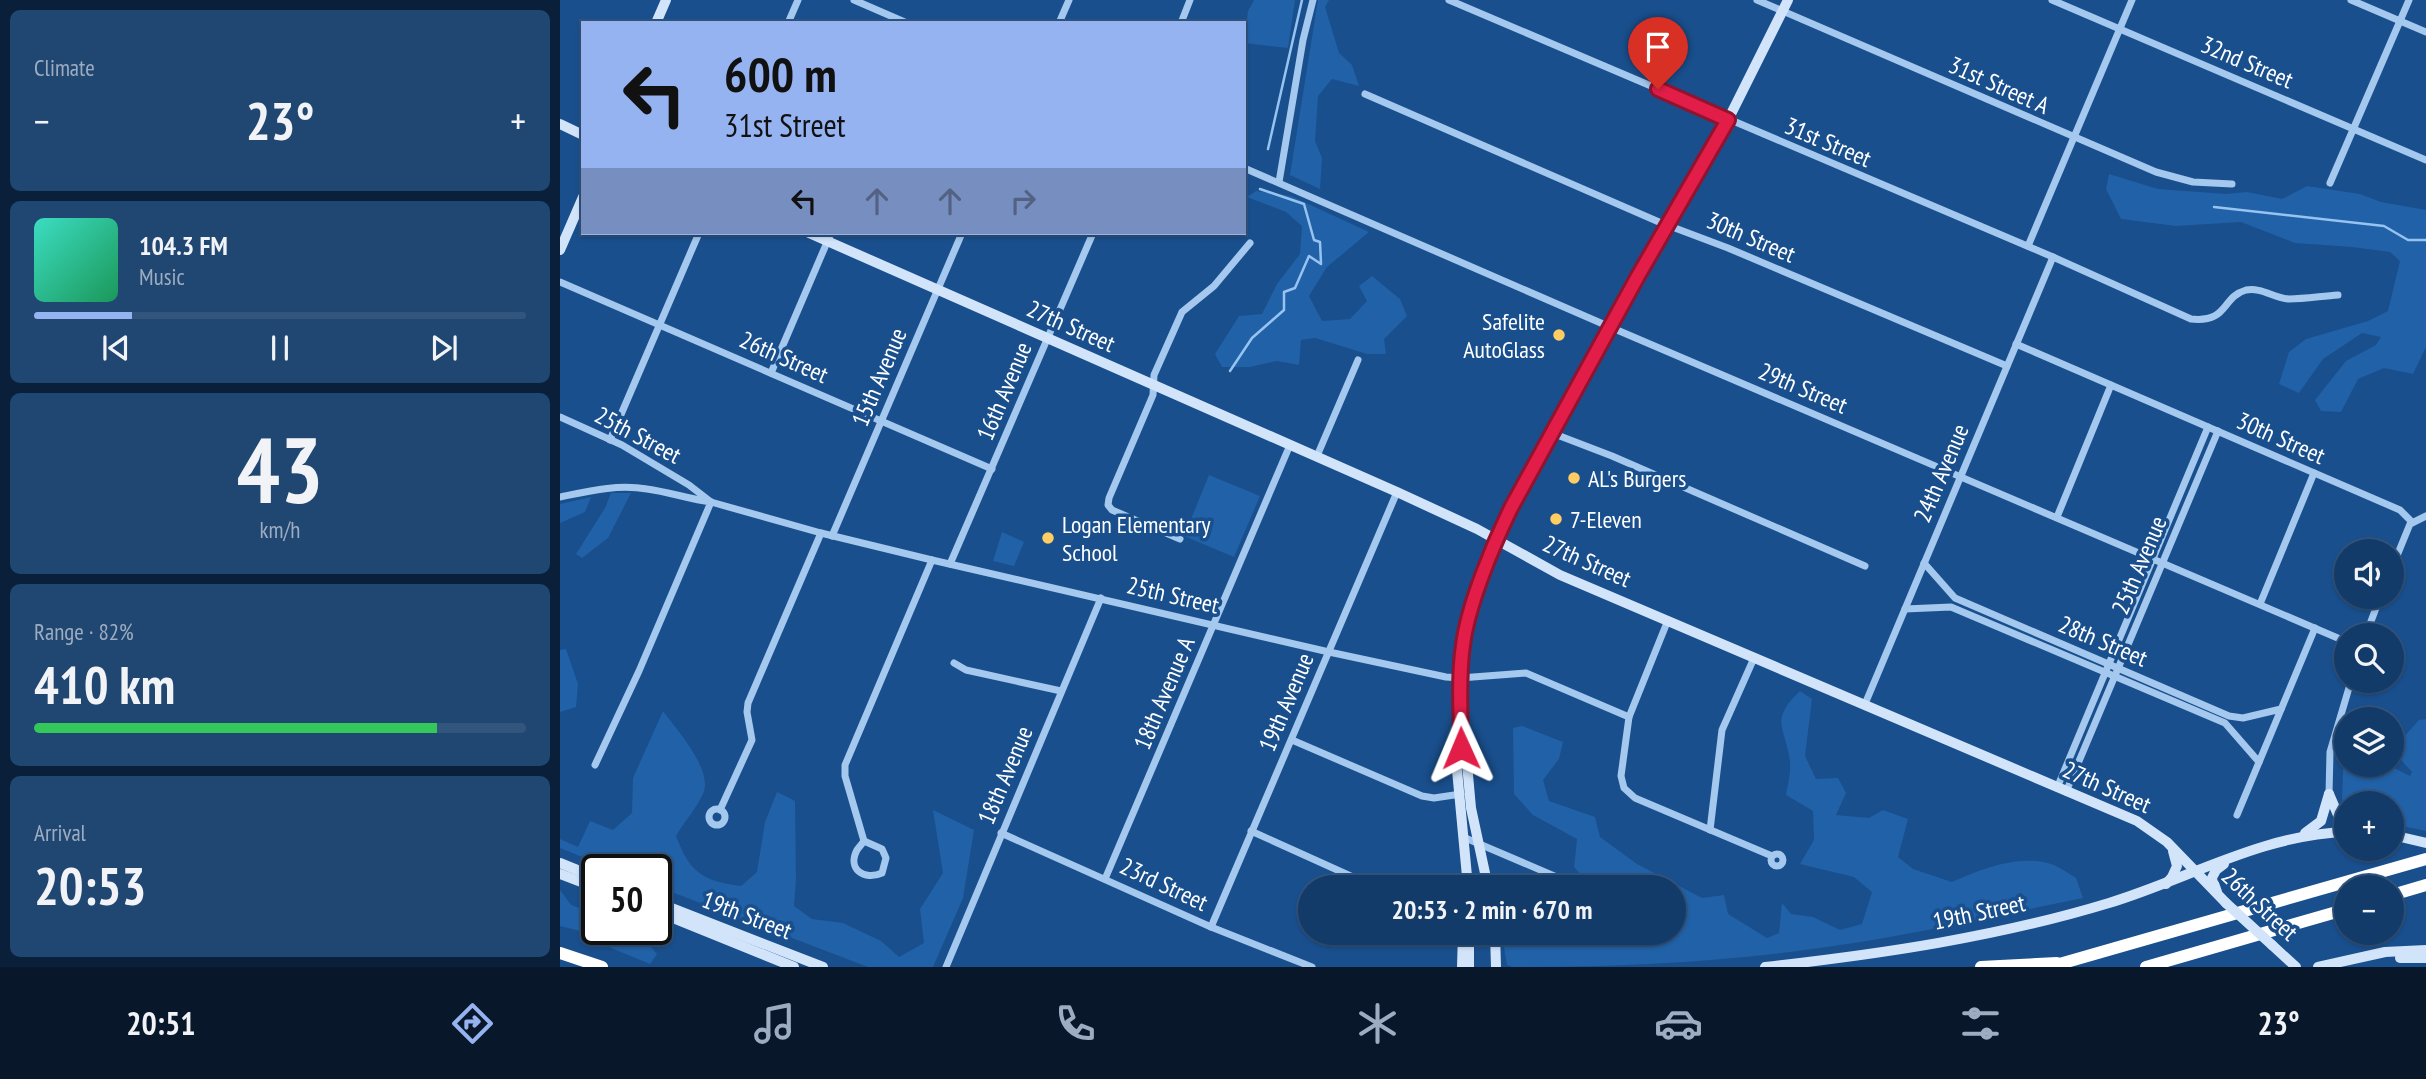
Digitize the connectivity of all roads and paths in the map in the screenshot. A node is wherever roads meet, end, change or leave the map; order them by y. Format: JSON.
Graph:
{"nodes":[{"id":1,"x":666,"y":0,"type":"edge"},
{"id":2,"x":798,"y":0,"type":"edge"},
{"id":3,"x":854,"y":0,"type":"edge"},
{"id":4,"x":1069,"y":0,"type":"edge"},
{"id":5,"x":1190,"y":0,"type":"edge"},
{"id":6,"x":1313,"y":0,"type":"edge"},
{"id":7,"x":1449,"y":0,"type":"edge"},
{"id":8,"x":1757,"y":0,"type":"edge"},
{"id":9,"x":1788,"y":0,"type":"edge"},
{"id":10,"x":2052,"y":0,"type":"edge"},
{"id":11,"x":2132,"y":0,"type":"edge"},
{"id":12,"x":2351,"y":0,"type":"edge"},
{"id":13,"x":2409,"y":0,"type":"edge"},
{"id":14,"x":1783,"y":11,"type":"junction"},
{"id":15,"x":657,"y":21,"type":"edge"},
{"id":16,"x":789,"y":21,"type":"edge"},
{"id":17,"x":902,"y":21,"type":"edge"},
{"id":18,"x":1060,"y":21,"type":"edge"},
{"id":19,"x":1182,"y":21,"type":"edge"},
{"id":20,"x":2400,"y":21,"type":"junction"},
{"id":21,"x":2120,"y":28,"type":"junction"},
{"id":22,"x":2426,"y":32,"type":"edge"},
{"id":23,"x":1365,"y":94,"type":"dead end"},
{"id":24,"x":1728,"y":120,"type":"junction"},
{"id":25,"x":560,"y":124,"type":"edge"},
{"id":26,"x":2353,"y":129,"type":"junction"},
{"id":27,"x":581,"y":134,"type":"edge"},
{"id":28,"x":2074,"y":138,"type":"junction"},
{"id":29,"x":2426,"y":160,"type":"edge"},
{"id":30,"x":1246,"y":168,"type":"edge"},
{"id":31,"x":1279,"y":182,"type":"junction"},
{"id":32,"x":2330,"y":183,"type":"dead end"},
{"id":33,"x":2232,"y":184,"type":"dead end"},
{"id":34,"x":581,"y":202,"type":"edge"},
{"id":35,"x":1668,"y":225,"type":"junction"},
{"id":36,"x":698,"y":235,"type":"edge"},
{"id":37,"x":961,"y":235,"type":"edge"},
{"id":38,"x":1092,"y":235,"type":"edge"},
{"id":39,"x":829,"y":237,"type":"edge"},
{"id":40,"x":1250,"y":243,"type":"dead end"},
{"id":41,"x":2028,"y":246,"type":"junction"},
{"id":42,"x":560,"y":250,"type":"edge"},
{"id":43,"x":2053,"y":257,"type":"junction"},
{"id":44,"x":560,"y":282,"type":"edge"},
{"id":45,"x":938,"y":289,"type":"junction"},
{"id":46,"x":2338,"y":295,"type":"dead end"},
{"id":47,"x":659,"y":326,"type":"junction"},
{"id":48,"x":1610,"y":327,"type":"junction"},
{"id":49,"x":1047,"y":338,"type":"junction"},
{"id":50,"x":2016,"y":344,"type":"junction"},
{"id":51,"x":1358,"y":360,"type":"dead end"},
{"id":52,"x":2007,"y":366,"type":"junction"},
{"id":53,"x":771,"y":373,"type":"junction"},
{"id":54,"x":2111,"y":385,"type":"junction"},
{"id":55,"x":1154,"y":386,"type":"junction"},
{"id":56,"x":560,"y":417,"type":"edge"},
{"id":57,"x":880,"y":421,"type":"junction"},
{"id":58,"x":2208,"y":427,"type":"junction"},
{"id":59,"x":2218,"y":431,"type":"junction"},
{"id":60,"x":1552,"y":433,"type":"junction"},
{"id":61,"x":610,"y":440,"type":"junction"},
{"id":62,"x":1290,"y":445,"type":"junction"},
{"id":63,"x":1317,"y":456,"type":"junction"},
{"id":64,"x":992,"y":469,"type":"junction"},
{"id":65,"x":2314,"y":473,"type":"junction"},
{"id":66,"x":1960,"y":476,"type":"junction"},
{"id":67,"x":1397,"y":492,"type":"junction"},
{"id":68,"x":560,"y":497,"type":"edge"},
{"id":69,"x":711,"y":502,"type":"junction"},
{"id":70,"x":2426,"y":516,"type":"edge"},
{"id":71,"x":2057,"y":517,"type":"junction"},
{"id":72,"x":2412,"y":522,"type":"junction"},
{"id":73,"x":821,"y":533,"type":"junction"},
{"id":74,"x":832,"y":536,"type":"junction"},
{"id":75,"x":1180,"y":539,"type":"dead end"},
{"id":76,"x":1496,"y":540,"type":"junction"},
{"id":77,"x":2404,"y":540,"type":"edge"},
{"id":78,"x":2152,"y":558,"type":"junction"},
{"id":79,"x":932,"y":560,"type":"junction"},
{"id":80,"x":2161,"y":562,"type":"junction"},
{"id":81,"x":1924,"y":563,"type":"junction"},
{"id":82,"x":950,"y":564,"type":"junction"},
{"id":83,"x":1865,"y":566,"type":"dead end"},
{"id":84,"x":1101,"y":598,"type":"junction"},
{"id":85,"x":2259,"y":604,"type":"junction"},
{"id":86,"x":1905,"y":609,"type":"junction"},
{"id":87,"x":1668,"y":620,"type":"junction"},
{"id":88,"x":1215,"y":624,"type":"junction"},
{"id":89,"x":2315,"y":628,"type":"junction"},
{"id":90,"x":2334,"y":636,"type":"edge"},
{"id":91,"x":1329,"y":652,"type":"junction"},
{"id":92,"x":1754,"y":658,"type":"junction"},
{"id":93,"x":954,"y":663,"type":"dead end"},
{"id":94,"x":2107,"y":668,"type":"junction"},
{"id":95,"x":2115,"y":671,"type":"junction"},
{"id":96,"x":1460,"y":678,"type":"junction"},
{"id":97,"x":1061,"y":691,"type":"junction"},
{"id":98,"x":2347,"y":693,"type":"edge"},
{"id":99,"x":1866,"y":704,"type":"junction"},
{"id":100,"x":2281,"y":709,"type":"junction"},
{"id":101,"x":1629,"y":717,"type":"junction"},
{"id":102,"x":1292,"y":740,"type":"junction"},
{"id":103,"x":2259,"y":762,"type":"junction"},
{"id":104,"x":595,"y":765,"type":"dead end"},
{"id":105,"x":2061,"y":790,"type":"junction"},
{"id":106,"x":1464,"y":793,"type":"junction"},
{"id":107,"x":2329,"y":794,"type":"junction"},
{"id":108,"x":2334,"y":806,"type":"edge"},
{"id":109,"x":720,"y":810,"type":"dead end"},
{"id":110,"x":2237,"y":815,"type":"dead end"},
{"id":111,"x":1710,"y":830,"type":"junction"},
{"id":112,"x":1251,"y":831,"type":"junction"},
{"id":113,"x":1001,"y":833,"type":"junction"},
{"id":114,"x":2334,"y":833,"type":"edge"},
{"id":115,"x":2301,"y":836,"type":"junction"},
{"id":116,"x":1463,"y":837,"type":"junction"},
{"id":117,"x":2404,"y":837,"type":"edge"},
{"id":118,"x":864,"y":841,"type":"junction"},
{"id":119,"x":2167,"y":842,"type":"junction"},
{"id":120,"x":2426,"y":842,"type":"edge"},
{"id":121,"x":1478,"y":843,"type":"junction"},
{"id":122,"x":1772,"y":856,"type":"dead end"},
{"id":123,"x":2230,"y":859,"type":"junction"},
{"id":124,"x":2426,"y":859,"type":"edge"},
{"id":125,"x":560,"y":863,"type":"edge"},
{"id":126,"x":581,"y":872,"type":"edge"},
{"id":127,"x":2196,"y":873,"type":"junction"},
{"id":128,"x":560,"y":874,"type":"edge"},
{"id":129,"x":1348,"y":875,"type":"edge"},
{"id":130,"x":1462,"y":875,"type":"edge"},
{"id":131,"x":1467,"y":875,"type":"edge"},
{"id":132,"x":1485,"y":875,"type":"edge"},
{"id":133,"x":1552,"y":875,"type":"edge"},
{"id":134,"x":1105,"y":879,"type":"junction"},
{"id":135,"x":581,"y":882,"type":"edge"},
{"id":136,"x":2165,"y":884,"type":"junction"},
{"id":137,"x":2426,"y":885,"type":"edge"},
{"id":138,"x":2404,"y":891,"type":"edge"},
{"id":139,"x":2223,"y":900,"type":"junction"},
{"id":140,"x":672,"y":908,"type":"edge"},
{"id":141,"x":2334,"y":913,"type":"edge"},
{"id":142,"x":672,"y":917,"type":"edge"},
{"id":143,"x":1211,"y":927,"type":"junction"},
{"id":144,"x":1463,"y":945,"type":"edge"},
{"id":145,"x":1469,"y":945,"type":"edge"},
{"id":146,"x":1495,"y":945,"type":"joint"},
{"id":147,"x":2426,"y":950,"type":"edge"},
{"id":148,"x":560,"y":953,"type":"edge"},
{"id":149,"x":2358,"y":958,"type":"junction"},
{"id":150,"x":2426,"y":958,"type":"edge"},
{"id":151,"x":2064,"y":962,"type":"junction"},
{"id":152,"x":602,"y":967,"type":"edge"},
{"id":153,"x":794,"y":967,"type":"edge"},
{"id":154,"x":823,"y":967,"type":"edge"},
{"id":155,"x":946,"y":967,"type":"edge"},
{"id":156,"x":1312,"y":967,"type":"edge"},
{"id":157,"x":1462,"y":967,"type":"edge"},
{"id":158,"x":1469,"y":967,"type":"edge"},
{"id":159,"x":1496,"y":967,"type":"edge"},
{"id":160,"x":1501,"y":967,"type":"edge"},
{"id":161,"x":1765,"y":967,"type":"edge"},
{"id":162,"x":1981,"y":967,"type":"edge"},
{"id":163,"x":2049,"y":967,"type":"edge"},
{"id":164,"x":2146,"y":967,"type":"edge"},
{"id":165,"x":2296,"y":967,"type":"edge"},
{"id":166,"x":2319,"y":967,"type":"edge"}],
"edges":[{"from":1,"to":15,"type":"main road"},
{"from":2,"to":16,"type":"street"},
{"from":3,"to":17,"type":"street"},
{"from":4,"to":18,"type":"street"},
{"from":5,"to":19,"type":"street"},
{"from":6,"to":31,"type":"street"},
{"from":7,"to":24,"type":"street","name":"31st Street"},
{"from":8,"to":14,"type":"street","name":"31st Street A"},
{"from":9,"to":14,"type":"main road"},
{"from":10,"to":21,"type":"street","name":"32nd Street"},
{"from":11,"to":21,"type":"street"},
{"from":12,"to":20,"type":"street"},
{"from":13,"to":20,"type":"street"},
{"from":14,"to":24,"type":"main road"},
{"from":14,"to":28,"type":"street","name":"31st Street A"},
{"from":20,"to":22,"type":"street"},
{"from":20,"to":26,"type":"street"},
{"from":21,"to":26,"type":"street","name":"32nd Street"},
{"from":21,"to":28,"type":"street"},
{"from":23,"to":35,"type":"street","name":"30th Street"},
{"from":24,"to":35,"type":"main road"},
{"from":24,"to":41,"type":"street","name":"31st Street"},
{"from":25,"to":27,"type":"main road"},
{"from":26,"to":29,"type":"street","name":"32nd Street"},
{"from":26,"to":32,"type":"street"},
{"from":28,"to":33,"type":"street","name":"31st Street A"},
{"from":28,"to":41,"type":"street"},
{"from":30,"to":31,"type":"street","name":"29th Street"},
{"from":31,"to":48,"type":"street","name":"29th Street"},
{"from":34,"to":42,"type":"main road"},
{"from":35,"to":48,"type":"main road"},
{"from":35,"to":52,"type":"street","name":"30th Street"},
{"from":36,"to":47,"type":"street"},
{"from":37,"to":45,"type":"street","name":"15th Avenue"},
{"from":38,"to":49,"type":"street","name":"16th Avenue"},
{"from":39,"to":45,"type":"main road","name":"27th Street"},
{"from":39,"to":53,"type":"street"},
{"from":40,"to":55,"type":"street"},
{"from":41,"to":43,"type":"street","name":"31st Street"},
{"from":43,"to":46,"type":"street","name":"31st Street"},
{"from":43,"to":50,"type":"street","name":"24th Avenue"},
{"from":44,"to":47,"type":"street","name":"26th Street"},
{"from":45,"to":49,"type":"main road","name":"27th Street"},
{"from":45,"to":57,"type":"street","name":"15th Avenue"},
{"from":47,"to":53,"type":"street","name":"26th Street"},
{"from":47,"to":61,"type":"street"},
{"from":48,"to":60,"type":"main road"},
{"from":48,"to":66,"type":"street","name":"29th Street"},
{"from":49,"to":55,"type":"main road","name":"27th Street"},
{"from":49,"to":64,"type":"street","name":"16th Avenue"},
{"from":50,"to":52,"type":"street","name":"24th Avenue"},
{"from":50,"to":54,"type":"street","name":"30th Street"},
{"from":51,"to":63,"type":"street"},
{"from":52,"to":66,"type":"street","name":"24th Avenue"},
{"from":53,"to":57,"type":"street","name":"26th Street"},
{"from":54,"to":58,"type":"street","name":"30th Street"},
{"from":54,"to":71,"type":"street"},
{"from":55,"to":62,"type":"main road","name":"27th Street"},
{"from":55,"to":75,"type":"street"},
{"from":56,"to":61,"type":"street","name":"25th Street"},
{"from":57,"to":64,"type":"street","name":"26th Street"},
{"from":57,"to":74,"type":"street","name":"15th Avenue"},
{"from":58,"to":59,"type":"street","name":"30th Street"},
{"from":58,"to":78,"type":"street","name":"25th Avenue"},
{"from":59,"to":65,"type":"street","name":"30th Street"},
{"from":59,"to":80,"type":"street","name":"25th Avenue"},
{"from":60,"to":76,"type":"main road"},
{"from":60,"to":83,"type":"street"},
{"from":61,"to":69,"type":"street","name":"25th Street"},
{"from":62,"to":63,"type":"main road","name":"27th Street"},
{"from":62,"to":88,"type":"street","name":"18th Avenue A"},
{"from":63,"to":67,"type":"main road","name":"27th Street"},
{"from":64,"to":82,"type":"street","name":"16th Avenue"},
{"from":65,"to":72,"type":"street","name":"30th Street"},
{"from":65,"to":85,"type":"street"},
{"from":66,"to":71,"type":"street","name":"29th Street"},
{"from":66,"to":81,"type":"street","name":"24th Avenue"},
{"from":67,"to":76,"type":"main road","name":"27th Street"},
{"from":67,"to":91,"type":"street","name":"19th Avenue"},
{"from":68,"to":69,"type":"street"},
{"from":69,"to":73,"type":"street","name":"25th Street"},
{"from":69,"to":104,"type":"street"},
{"from":70,"to":72,"type":"street"},
{"from":71,"to":78,"type":"street","name":"29th Street"},
{"from":72,"to":77,"type":"street"},
{"from":73,"to":74,"type":"street","name":"25th Street"},
{"from":73,"to":109,"type":"street"},
{"from":74,"to":79,"type":"street","name":"25th Street"},
{"from":76,"to":87,"type":"main road","name":"27th Street"},
{"from":76,"to":96,"type":"main road"},
{"from":78,"to":80,"type":"street","name":"29th Street"},
{"from":78,"to":94,"type":"street","name":"25th Avenue"},
{"from":79,"to":82,"type":"street","name":"25th Street"},
{"from":79,"to":118,"type":"street"},
{"from":80,"to":85,"type":"street","name":"29th Street"},
{"from":80,"to":95,"type":"street","name":"25th Avenue"},
{"from":81,"to":86,"type":"street","name":"24th Avenue"},
{"from":81,"to":94,"type":"street","name":"28th Street"},
{"from":82,"to":84,"type":"street","name":"25th Street"},
{"from":84,"to":88,"type":"street","name":"25th Street"},
{"from":84,"to":97,"type":"street","name":"18th Avenue"},
{"from":85,"to":89,"type":"street","name":"29th Street"},
{"from":86,"to":94,"type":"street","name":"28th Street"},
{"from":86,"to":99,"type":"street","name":"24th Avenue"},
{"from":87,"to":92,"type":"main road","name":"27th Street"},
{"from":87,"to":101,"type":"street"},
{"from":88,"to":91,"type":"street","name":"25th Street"},
{"from":88,"to":134,"type":"street","name":"18th Avenue A"},
{"from":89,"to":90,"type":"street","name":"29th Street"},
{"from":89,"to":100,"type":"street"},
{"from":91,"to":96,"type":"street","name":"25th Street"},
{"from":91,"to":102,"type":"street","name":"19th Avenue"},
{"from":92,"to":99,"type":"main road","name":"27th Street"},
{"from":92,"to":111,"type":"street"},
{"from":93,"to":97,"type":"street"},
{"from":94,"to":95,"type":"street","name":"28th Street"},
{"from":94,"to":105,"type":"street","name":"25th Avenue"},
{"from":95,"to":100,"type":"street","name":"28th Street"},
{"from":95,"to":103,"type":"street","name":"28th Street"},
{"from":95,"to":105,"type":"street","name":"25th Avenue"},
{"from":96,"to":101,"type":"street","name":"25th Street"},
{"from":96,"to":106,"type":"main road"},
{"from":97,"to":113,"type":"street","name":"18th Avenue"},
{"from":98,"to":107,"type":"street"},
{"from":99,"to":105,"type":"main road","name":"27th Street"},
{"from":100,"to":103,"type":"street"},
{"from":101,"to":111,"type":"street"},
{"from":102,"to":106,"type":"street"},
{"from":102,"to":112,"type":"street","name":"19th Avenue"},
{"from":103,"to":110,"type":"street"},
{"from":105,"to":119,"type":"main road","name":"27th Street"},
{"from":106,"to":116,"type":"main road"},
{"from":106,"to":121,"type":"main road"},
{"from":107,"to":108,"type":"main road"},
{"from":107,"to":115,"type":"main road"},
{"from":111,"to":122,"type":"street"},
{"from":112,"to":129,"type":"street"},
{"from":112,"to":143,"type":"street","name":"19th Avenue"},
{"from":113,"to":134,"type":"street","name":"23rd Street"},
{"from":113,"to":155,"type":"street","name":"18th Avenue"},
{"from":114,"to":115,"type":"main road"},
{"from":115,"to":123,"type":"main road"},
{"from":116,"to":121,"type":"street"},
{"from":116,"to":130,"type":"main road"},
{"from":116,"to":131,"type":"main road"},
{"from":117,"to":120,"type":"main road"},
{"from":118,"to":118,"type":"street"},
{"from":119,"to":127,"type":"main road","name":"27th Street"},
{"from":119,"to":136,"type":"main road"},
{"from":121,"to":132,"type":"main road"},
{"from":121,"to":133,"type":"street"},
{"from":123,"to":127,"type":"main road"},
{"from":123,"to":139,"type":"main road"},
{"from":124,"to":151,"type":"highway"},
{"from":125,"to":126,"type":"main road"},
{"from":127,"to":136,"type":"main road","name":"19th Street"},
{"from":127,"to":139,"type":"main road","name":"26th Street"},
{"from":128,"to":135,"type":"main road"},
{"from":134,"to":143,"type":"street","name":"23rd Street"},
{"from":136,"to":161,"type":"main road","name":"19th Street"},
{"from":137,"to":138,"type":"highway"},
{"from":139,"to":165,"type":"main road","name":"26th Street","bridge":true},
{"from":140,"to":154,"type":"main road","name":"19th Street"},
{"from":141,"to":164,"type":"highway"},
{"from":142,"to":153,"type":"main road","name":"19th Street"},
{"from":143,"to":156,"type":"street","name":"23rd Street"},
{"from":144,"to":157,"type":"main road"},
{"from":145,"to":158,"type":"main road"},
{"from":146,"to":159,"type":"main road"},
{"from":146,"to":160,"type":"main road"},
{"from":147,"to":149,"type":"main road"},
{"from":148,"to":152,"type":"highway"},
{"from":149,"to":150,"type":"main road"},
{"from":149,"to":166,"type":"main road"},
{"from":151,"to":162,"type":"highway"},
{"from":151,"to":163,"type":"highway"}]}
